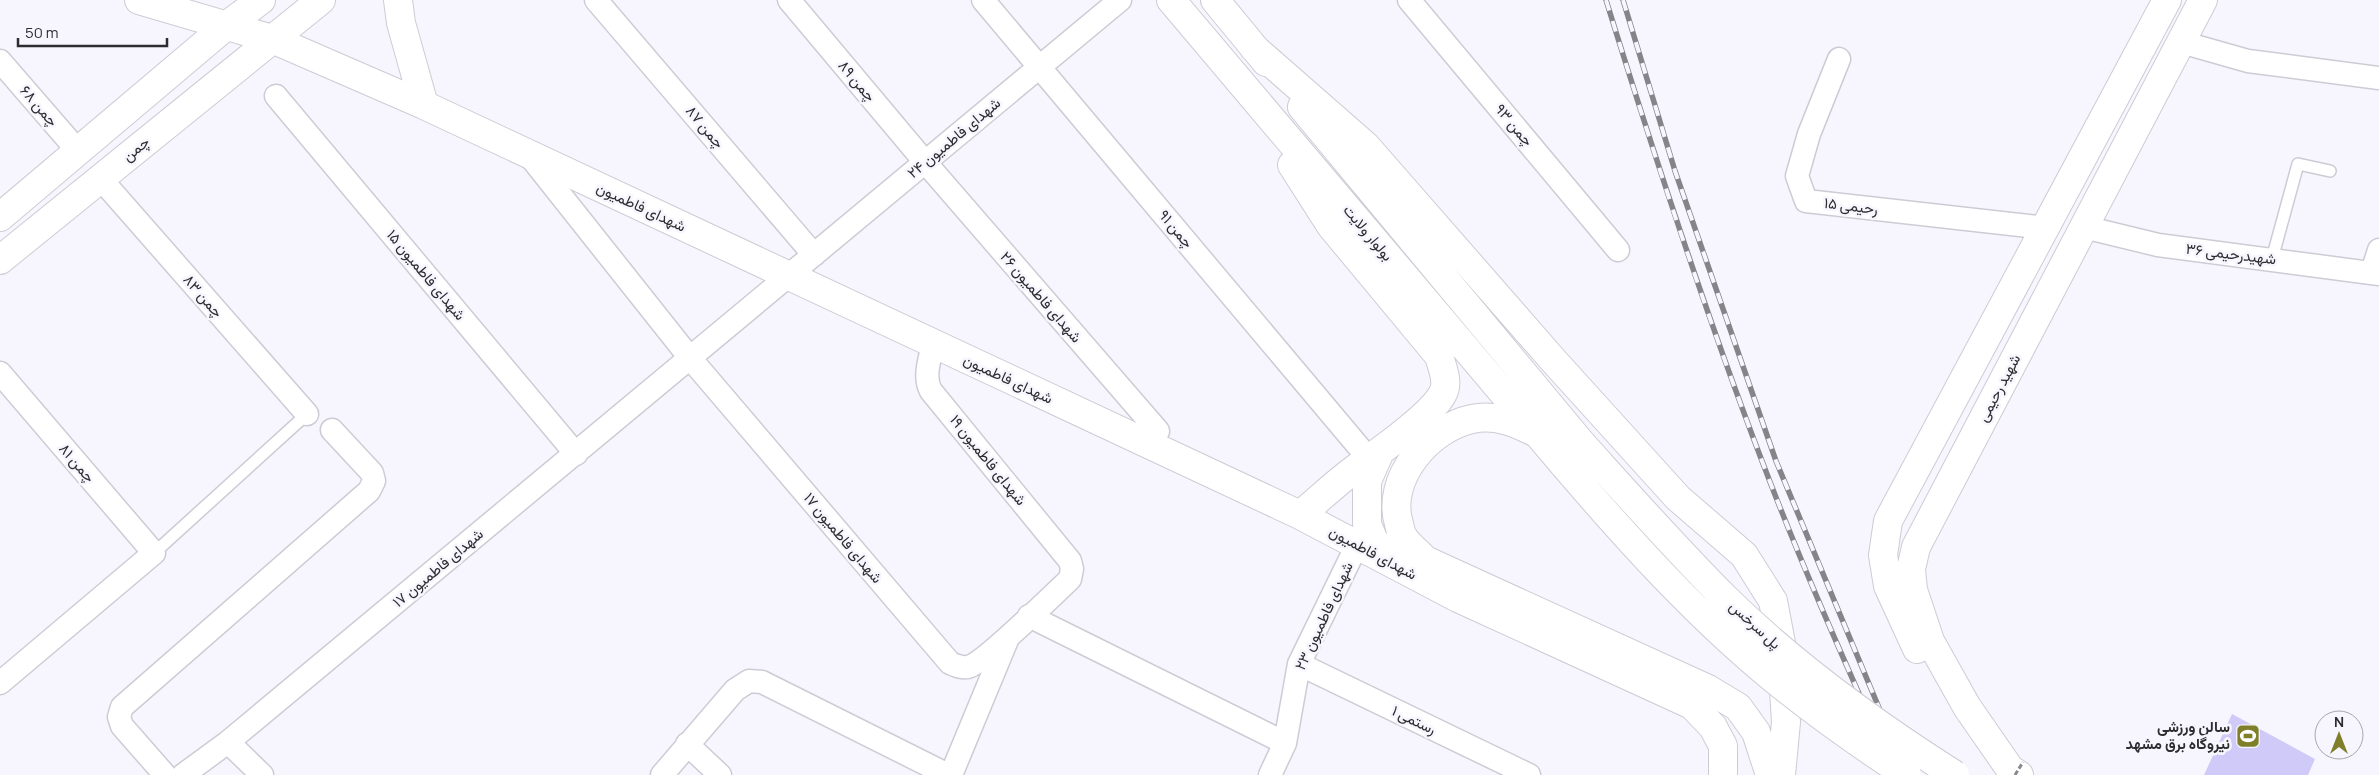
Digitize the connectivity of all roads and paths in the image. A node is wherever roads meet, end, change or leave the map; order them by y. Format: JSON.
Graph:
{"nodes":[{"id":1,"x":139,"y":0,"type":"edge"},
{"id":2,"x":261,"y":0,"type":"edge"},
{"id":3,"x":321,"y":0,"type":"edge"},
{"id":4,"x":398,"y":0,"type":"edge"},
{"id":5,"x":596,"y":0,"type":"edge"},
{"id":6,"x":789,"y":0,"type":"edge"},
{"id":7,"x":982,"y":0,"type":"edge"},
{"id":8,"x":1120,"y":0,"type":"edge"},
{"id":9,"x":1171,"y":0,"type":"edge"},
{"id":10,"x":1215,"y":0,"type":"edge"},
{"id":11,"x":1409,"y":0,"type":"edge"},
{"id":12,"x":2168,"y":0,"type":"edge"},
{"id":13,"x":2203,"y":0,"type":"edge"},
{"id":14,"x":226,"y":26,"type":"junction"},
{"id":15,"x":272,"y":39,"type":"junction"},
{"id":16,"x":2181,"y":42,"type":"junction"},
{"id":17,"x":1254,"y":48,"type":"junction"},
{"id":18,"x":1839,"y":59,"type":"dead end"},
{"id":19,"x":0,"y":61,"type":"edge"},
{"id":20,"x":1039,"y":67,"type":"junction"},
{"id":21,"x":1233,"y":74,"type":"junction"},
{"id":22,"x":2379,"y":78,"type":"edge"},
{"id":23,"x":276,"y":96,"type":"dead end"},
{"id":24,"x":424,"y":105,"type":"junction"},
{"id":25,"x":78,"y":151,"type":"junction"},
{"id":26,"x":528,"y":154,"type":"junction"},
{"id":27,"x":925,"y":162,"type":"junction"},
{"id":28,"x":2330,"y":171,"type":"dead end"},
{"id":29,"x":100,"y":178,"type":"junction"},
{"id":30,"x":0,"y":217,"type":"edge"},
{"id":31,"x":2084,"y":227,"type":"junction"},
{"id":32,"x":2046,"y":228,"type":"junction"},
{"id":33,"x":1618,"y":250,"type":"dead end"},
{"id":34,"x":2379,"y":250,"type":"edge"},
{"id":35,"x":814,"y":255,"type":"junction"},
{"id":36,"x":2272,"y":259,"type":"junction"},
{"id":37,"x":0,"y":260,"type":"edge"},
{"id":38,"x":2376,"y":273,"type":"edge"},
{"id":39,"x":789,"y":276,"type":"junction"},
{"id":40,"x":1987,"y":338,"type":"junction"},
{"id":41,"x":933,"y":344,"type":"junction"},
{"id":42,"x":2017,"y":355,"type":"junction"},
{"id":43,"x":690,"y":358,"type":"junction"},
{"id":44,"x":0,"y":373,"type":"edge"},
{"id":45,"x":307,"y":414,"type":"joint"},
{"id":46,"x":332,"y":430,"type":"dead end"},
{"id":47,"x":1158,"y":431,"type":"dead end"},
{"id":48,"x":1538,"y":434,"type":"junction"},
{"id":49,"x":1582,"y":444,"type":"joint"},
{"id":50,"x":576,"y":454,"type":"junction"},
{"id":51,"x":1374,"y":456,"type":"junction"},
{"id":52,"x":1565,"y":466,"type":"joint"},
{"id":53,"x":1300,"y":515,"type":"junction"},
{"id":54,"x":1357,"y":545,"type":"junction"},
{"id":55,"x":154,"y":553,"type":"junction"},
{"id":56,"x":1400,"y":567,"type":"junction"},
{"id":57,"x":1029,"y":616,"type":"junction"},
{"id":58,"x":1008,"y":636,"type":"junction"},
{"id":59,"x":1299,"y":664,"type":"junction"},
{"id":60,"x":3,"y":676,"type":"edge"},
{"id":61,"x":228,"y":742,"type":"junction"},
{"id":62,"x":1285,"y":743,"type":"junction"},
{"id":63,"x":687,"y":744,"type":"junction"},
{"id":64,"x":2021,"y":768,"type":"edge"},
{"id":65,"x":164,"y":775,"type":"edge"},
{"id":66,"x":183,"y":775,"type":"edge"},
{"id":67,"x":262,"y":775,"type":"edge"},
{"id":68,"x":662,"y":775,"type":"edge"},
{"id":69,"x":720,"y":775,"type":"edge"},
{"id":70,"x":949,"y":775,"type":"edge"},
{"id":71,"x":1270,"y":775,"type":"edge"},
{"id":72,"x":1528,"y":775,"type":"edge"},
{"id":73,"x":1722,"y":775,"type":"edge"},
{"id":74,"x":1770,"y":775,"type":"edge"},
{"id":75,"x":1781,"y":775,"type":"edge"},
{"id":76,"x":1907,"y":775,"type":"edge"},
{"id":77,"x":1955,"y":775,"type":"edge"},
{"id":78,"x":1994,"y":775,"type":"edge"},
{"id":79,"x":2015,"y":775,"type":"edge"}],
"edges":[{"from":1,"to":14,"type":"main road"},
{"from":2,"to":14,"type":"main road"},
{"from":3,"to":15,"type":"main road","name":"چمن"},
{"from":4,"to":24,"type":"main road"},
{"from":5,"to":35,"type":"street","name":"چمن ۸۷"},
{"from":6,"to":27,"type":"street","name":"چمن ۸۹"},
{"from":7,"to":20,"type":"street","name":"چمن ۹۱"},
{"from":8,"to":20,"type":"street","name":"شهدای فاطمیون ۲۴"},
{"from":9,"to":21,"type":"main road","name":"بولوار ولایت"},
{"from":10,"to":17,"type":"main road","name":"بولوار ولایت"},
{"from":11,"to":33,"type":"street","name":"چمن ۹۳"},
{"from":12,"to":32,"type":"main road"},
{"from":13,"to":16,"type":"main road","name":"شهید رحیمی"},
{"from":14,"to":15,"type":"main road","name":"شهدای فاطمیون"},
{"from":14,"to":25,"type":"main road"},
{"from":15,"to":24,"type":"main road","name":"شهدای فاطمیون"},
{"from":15,"to":29,"type":"main road","name":"چمن"},
{"from":16,"to":22,"type":"street"},
{"from":16,"to":31,"type":"main road","name":"شهید رحیمی"},
{"from":17,"to":49,"type":"main road","name":"بولوار ولایت"},
{"from":17,"to":75,"type":"main road"},
{"from":18,"to":32,"type":"street","name":"رحیمی ۱۵"},
{"from":19,"to":25,"type":"street","name":"چمن ۶۸"},
{"from":20,"to":27,"type":"street","name":"شهدای فاطمیون ۲۴"},
{"from":20,"to":51,"type":"street","name":"چمن ۹۱"},
{"from":21,"to":48,"type":"main road","name":"بولوار ولایت"},
{"from":21,"to":51,"type":"main road"},
{"from":23,"to":50,"type":"street","name":"شهدای فاطمیون ۱۵"},
{"from":24,"to":26,"type":"main road","name":"شهدای فاطمیون"},
{"from":25,"to":29,"type":"main road"},
{"from":25,"to":30,"type":"main road"},
{"from":26,"to":39,"type":"main road","name":"شهدای فاطمیون"},
{"from":26,"to":43,"type":"street","name":"شهدای فاطمیون ۱۷"},
{"from":27,"to":35,"type":"street","name":"شهدای فاطمیون ۲۴"},
{"from":27,"to":47,"type":"street","name":"شهدای فاطمیون ۲۶"},
{"from":28,"to":36,"type":"lane"},
{"from":29,"to":37,"type":"main road","name":"چمن"},
{"from":29,"to":45,"type":"street","name":"چمن ۸۳"},
{"from":31,"to":36,"type":"street","name":"شهیدرحیمی ۳۶"},
{"from":31,"to":42,"type":"main road","name":"شهید رحیمی"},
{"from":32,"to":40,"type":"main road"},
{"from":34,"to":38,"type":"street"},
{"from":35,"to":39,"type":"street","name":"شهدای فاطمیون ۲۴"},
{"from":36,"to":38,"type":"street","name":"شهیدرحیمی ۳۶"},
{"from":39,"to":41,"type":"main road","name":"شهدای فاطمیون"},
{"from":39,"to":43,"type":"street","name":"شهدای فاطمیون ۱۷"},
{"from":40,"to":42,"type":"main road"},
{"from":40,"to":78,"type":"main road"},
{"from":41,"to":53,"type":"main road","name":"شهدای فاطمیون"},
{"from":41,"to":57,"type":"street","name":"شهدای فاطمیون ۱۹"},
{"from":42,"to":64,"type":"main road","name":"شهید رحیمی"},
{"from":43,"to":50,"type":"street","name":"شهدای فاطمیون ۱۷"},
{"from":43,"to":58,"type":"street","name":"شهدای فاطمیون ۱۷"},
{"from":44,"to":55,"type":"street","name":"چمن ۸۱"},
{"from":45,"to":55,"type":"lane"},
{"from":46,"to":65,"type":"street"},
{"from":48,"to":52,"type":"main road","name":"بولوار ولایت"},
{"from":48,"to":74,"type":"main road"},
{"from":49,"to":77,"type":"main road","name":"پل سرخس","bridge":true},
{"from":50,"to":61,"type":"street","name":"شهدای فاطمیون ۱۷"},
{"from":51,"to":53,"type":"main road"},
{"from":51,"to":56,"type":"main road"},
{"from":52,"to":76,"type":"main road","name":"پل سرخس","bridge":true},
{"from":53,"to":54,"type":"main road","name":"شهدای فاطمیون"},
{"from":54,"to":56,"type":"main road","name":"شهدای فاطمیون"},
{"from":54,"to":59,"type":"street","name":"شهدای فاطمیون ۲۳"},
{"from":55,"to":60,"type":"street"},
{"from":56,"to":73,"type":"main road","name":"شهدای فاطمیون"},
{"from":57,"to":58,"type":"street"},
{"from":57,"to":62,"type":"street"},
{"from":58,"to":70,"type":"street"},
{"from":59,"to":62,"type":"street","name":"شهدای فاطمیون ۲۳"},
{"from":59,"to":72,"type":"street","name":"رستمی ۱"},
{"from":61,"to":66,"type":"street","name":"شهدای فاطمیون ۱۷"},
{"from":61,"to":67,"type":"street"},
{"from":62,"to":71,"type":"street","name":"شهدای فاطمیون ۲۳"},
{"from":63,"to":68,"type":"street"},
{"from":63,"to":69,"type":"street"},
{"from":63,"to":70,"type":"street"},
{"from":64,"to":79,"type":"path","bridge":true}]}
